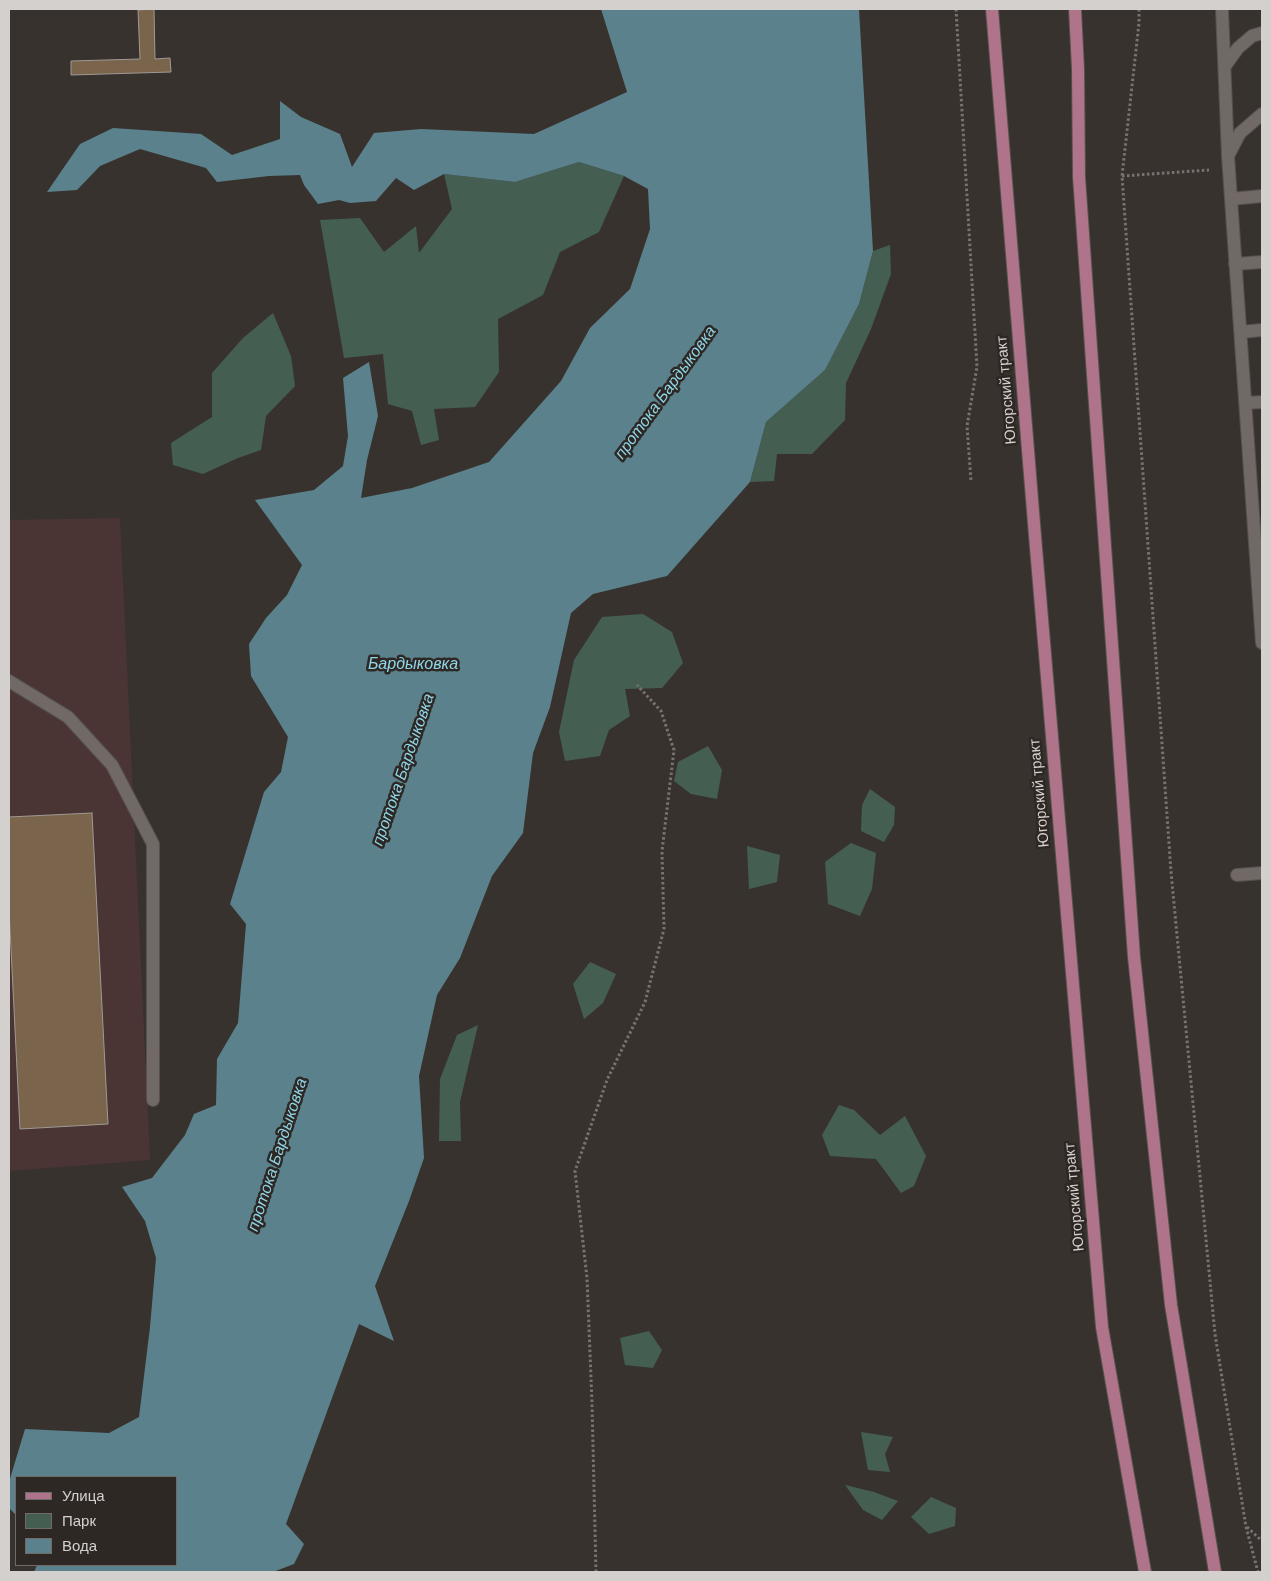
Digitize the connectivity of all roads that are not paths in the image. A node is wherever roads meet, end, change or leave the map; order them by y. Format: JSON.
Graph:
{"nodes":[{"id":1,"x":992,"y":9,"type":"edge"},
{"id":2,"x":1075,"y":9,"type":"edge"},
{"id":3,"x":1222,"y":9,"type":"edge"},
{"id":4,"x":1262,"y":33,"type":"edge"},
{"id":5,"x":1225,"y":66,"type":"junction"},
{"id":6,"x":1262,"y":114,"type":"edge"},
{"id":7,"x":1228,"y":156,"type":"junction"},
{"id":8,"x":1262,"y":196,"type":"edge"},
{"id":9,"x":1231,"y":198,"type":"junction"},
{"id":10,"x":1262,"y":262,"type":"edge"},
{"id":11,"x":1235,"y":264,"type":"junction"},
{"id":12,"x":1262,"y":330,"type":"edge"},
{"id":13,"x":1240,"y":332,"type":"junction"},
{"id":14,"x":1262,"y":402,"type":"edge"},
{"id":15,"x":1246,"y":403,"type":"junction"},
{"id":16,"x":1256,"y":468,"type":"edge"},
{"id":17,"x":1259,"y":536,"type":"edge"},
{"id":18,"x":1261,"y":604,"type":"edge"},
{"id":19,"x":1262,"y":643,"type":"edge"},
{"id":20,"x":9,"y":681,"type":"edge"},
{"id":21,"x":1262,"y":873,"type":"edge"},
{"id":22,"x":1237,"y":875,"type":"dead end"},
{"id":23,"x":153,"y":1100,"type":"dead end"},
{"id":24,"x":1145,"y":1572,"type":"edge"},
{"id":25,"x":1215,"y":1572,"type":"edge"}],
"edges":[{"from":1,"to":24,"type":"main road","name":"Югорский тракт"},
{"from":2,"to":25,"type":"main road"},
{"from":3,"to":5,"type":"lane"},
{"from":4,"to":5,"type":"lane"},
{"from":5,"to":7,"type":"lane"},
{"from":6,"to":7,"type":"lane"},
{"from":7,"to":9,"type":"lane"},
{"from":8,"to":9,"type":"lane"},
{"from":9,"to":11,"type":"lane"},
{"from":10,"to":11,"type":"lane"},
{"from":11,"to":13,"type":"lane"},
{"from":12,"to":13,"type":"lane"},
{"from":13,"to":15,"type":"lane"},
{"from":14,"to":15,"type":"lane"},
{"from":15,"to":16,"type":"lane"},
{"from":16,"to":17,"type":"lane"},
{"from":17,"to":18,"type":"lane"},
{"from":18,"to":19,"type":"lane"},
{"from":20,"to":23,"type":"lane"},
{"from":21,"to":22,"type":"lane"}]}
